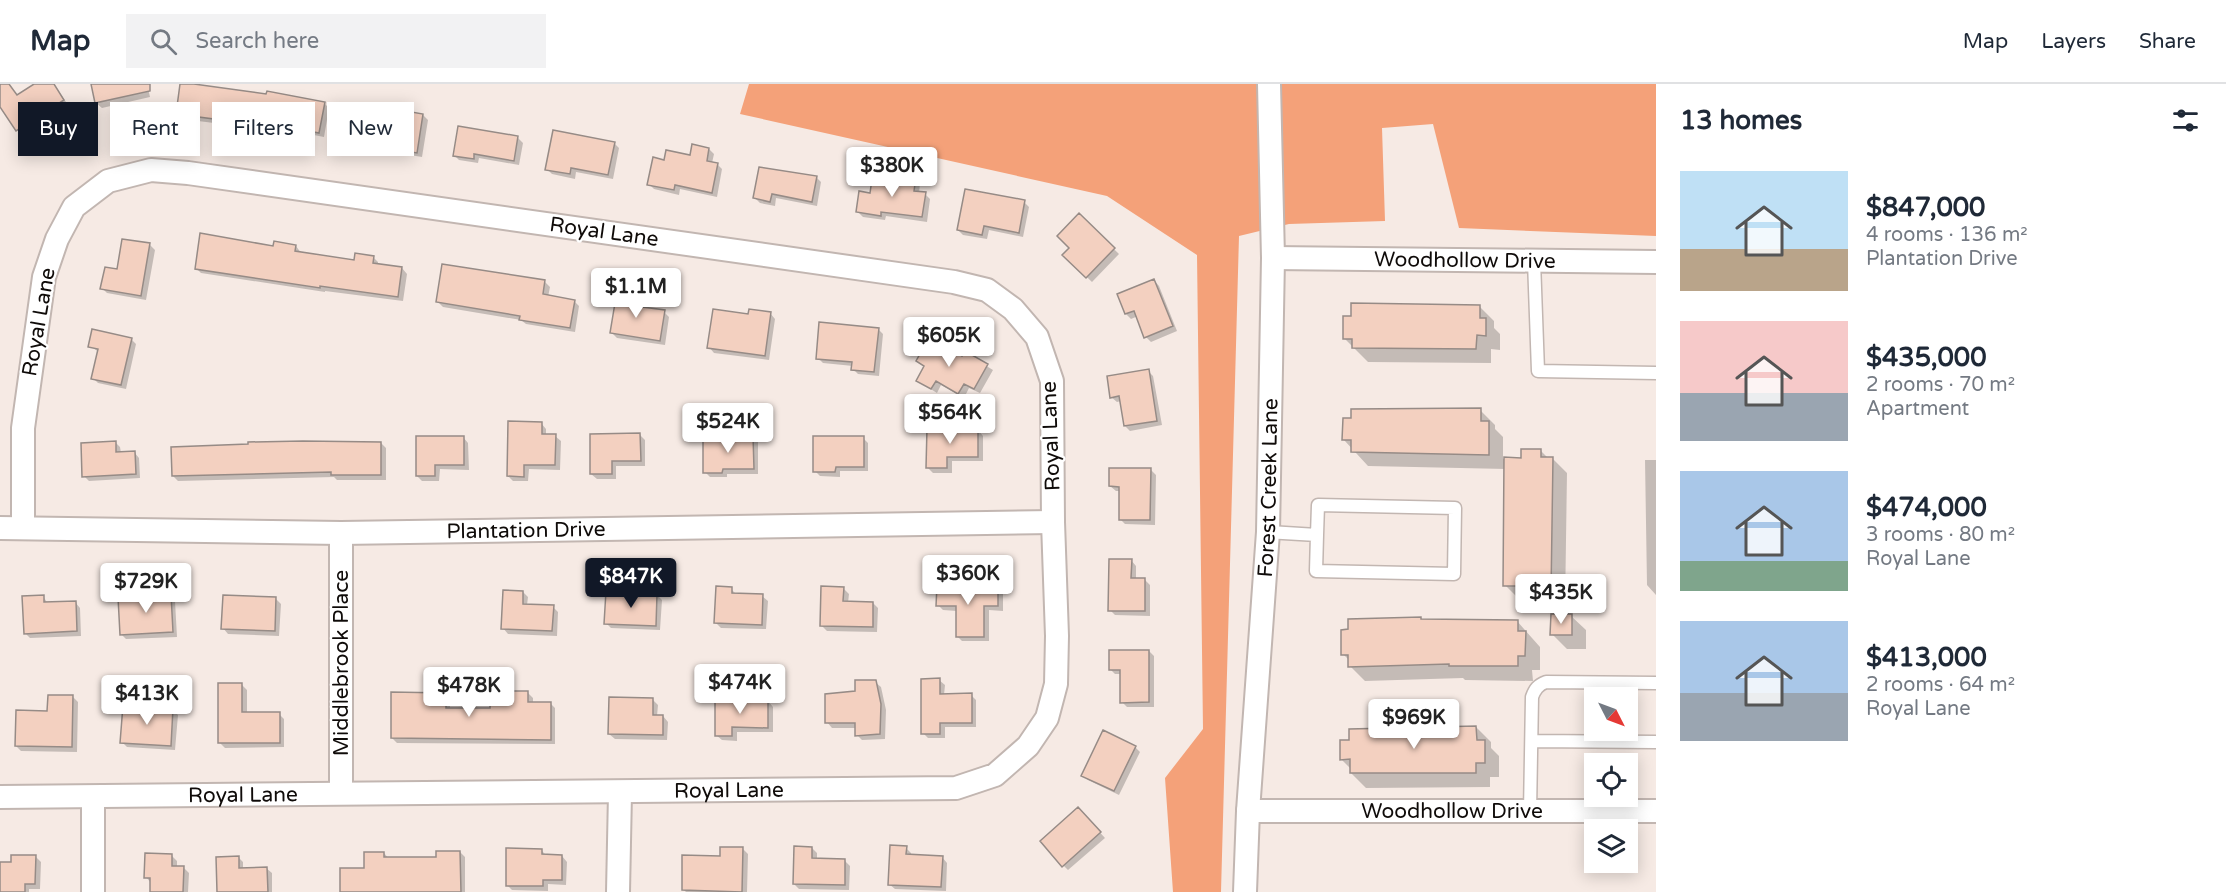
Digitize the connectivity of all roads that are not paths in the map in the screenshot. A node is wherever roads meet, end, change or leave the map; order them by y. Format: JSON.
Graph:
{"nodes":[{"id":1,"x":1269,"y":84,"type":"edge"},
{"id":2,"x":1273,"y":258,"type":"junction"},
{"id":3,"x":1534,"y":261,"type":"junction"},
{"id":4,"x":1656,"y":262,"type":"edge"},
{"id":5,"x":1656,"y":373,"type":"edge"},
{"id":6,"x":1053,"y":522,"type":"junction"},
{"id":7,"x":0,"y":528,"type":"edge"},
{"id":8,"x":23,"y":528,"type":"junction"},
{"id":9,"x":1268,"y":532,"type":"junction"},
{"id":10,"x":341,"y":533,"type":"junction"},
{"id":11,"x":1317,"y":535,"type":"junction"},
{"id":12,"x":1656,"y":683,"type":"edge"},
{"id":13,"x":1532,"y":741,"type":"junction"},
{"id":14,"x":1656,"y":742,"type":"edge"},
{"id":15,"x":341,"y":793,"type":"junction"},
{"id":16,"x":620,"y":793,"type":"junction"},
{"id":17,"x":0,"y":797,"type":"edge"},
{"id":18,"x":93,"y":797,"type":"junction"},
{"id":19,"x":1248,"y":811,"type":"junction"},
{"id":20,"x":1656,"y":811,"type":"edge"},
{"id":21,"x":1530,"y":812,"type":"junction"},
{"id":22,"x":93,"y":892,"type":"edge"},
{"id":23,"x":618,"y":892,"type":"edge"},
{"id":24,"x":1245,"y":892,"type":"edge"}],
"edges":[{"from":1,"to":2,"type":"street","name":"Forest Creek Lane"},
{"from":2,"to":3,"type":"street","name":"Woodhollow Drive"},
{"from":2,"to":9,"type":"street","name":"Forest Creek Lane"},
{"from":3,"to":4,"type":"street","name":"Woodhollow Drive"},
{"from":3,"to":5,"type":"lane"},
{"from":6,"to":8,"type":"street","name":"Royal Lane"},
{"from":6,"to":10,"type":"street","name":"Plantation Drive"},
{"from":6,"to":16,"type":"street","name":"Royal Lane"},
{"from":7,"to":8,"type":"street","name":"Plantation Drive"},
{"from":8,"to":10,"type":"street","name":"Plantation Drive"},
{"from":9,"to":11,"type":"lane"},
{"from":9,"to":19,"type":"street","name":"Forest Creek Lane"},
{"from":10,"to":15,"type":"street","name":"Middlebrook Place"},
{"from":11,"to":11,"type":"lane"},
{"from":12,"to":13,"type":"lane"},
{"from":13,"to":14,"type":"lane"},
{"from":13,"to":21,"type":"lane"},
{"from":15,"to":16,"type":"street","name":"Royal Lane"},
{"from":15,"to":18,"type":"street","name":"Royal Lane"},
{"from":16,"to":23,"type":"street"},
{"from":17,"to":18,"type":"street","name":"Royal Lane"},
{"from":18,"to":22,"type":"street"},
{"from":19,"to":21,"type":"street","name":"Woodhollow Drive"},
{"from":19,"to":24,"type":"street","name":"Forest Creek Lane"},
{"from":20,"to":21,"type":"street","name":"Woodhollow Drive"}]}
